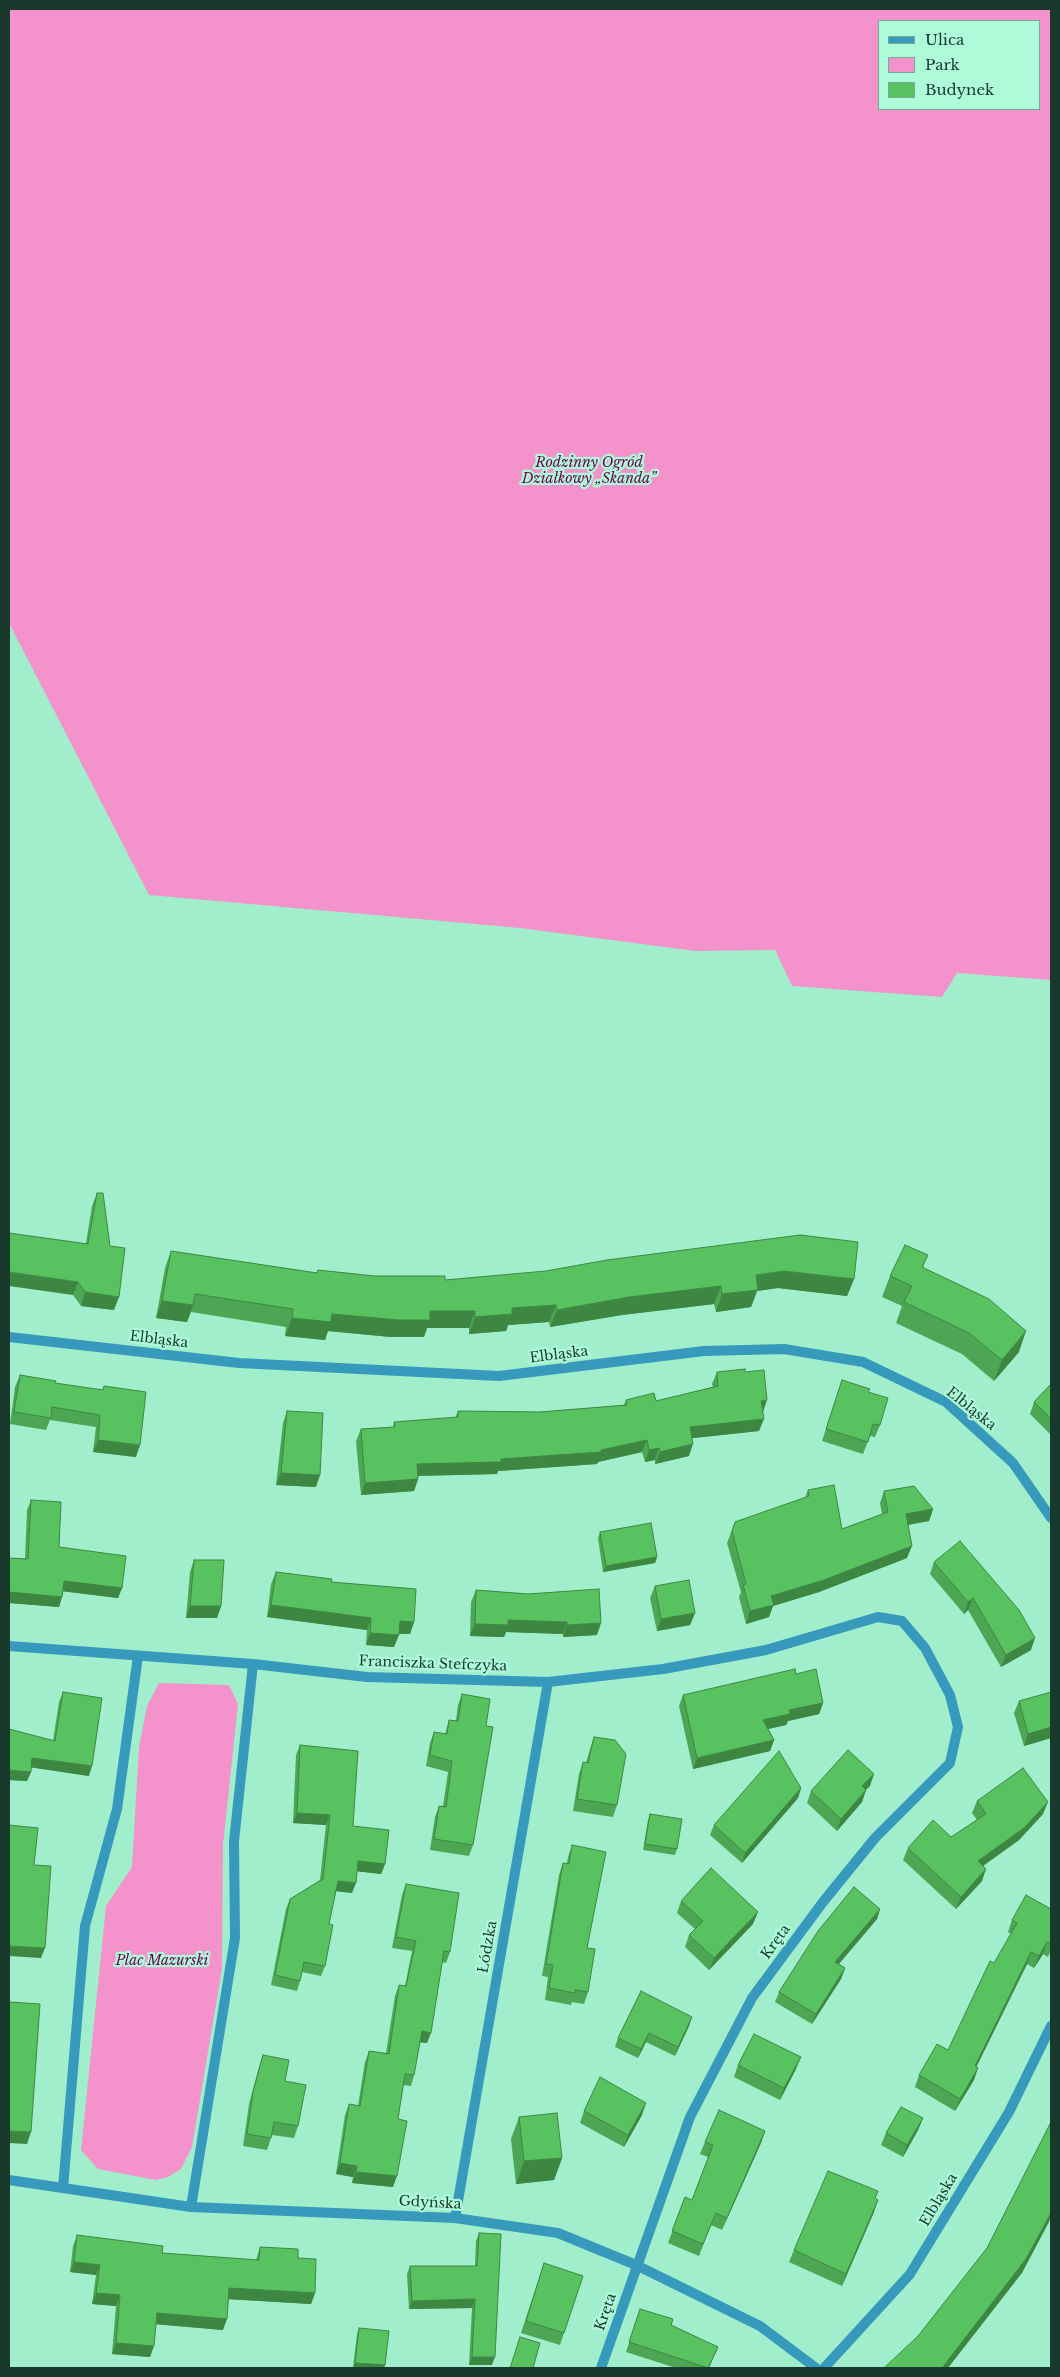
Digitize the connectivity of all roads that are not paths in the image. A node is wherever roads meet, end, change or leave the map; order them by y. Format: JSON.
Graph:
{"nodes":[{"id":1,"x":9,"y":1337,"type":"edge"},
{"id":2,"x":1051,"y":1518,"type":"edge"},
{"id":3,"x":851,"y":1625,"type":"joint"},
{"id":4,"x":9,"y":1646,"type":"edge"},
{"id":5,"x":138,"y":1656,"type":"junction"},
{"id":6,"x":253,"y":1664,"type":"junction"},
{"id":7,"x":548,"y":1682,"type":"junction"},
{"id":8,"x":1051,"y":2026,"type":"edge"},
{"id":9,"x":9,"y":2180,"type":"edge"},
{"id":10,"x":63,"y":2188,"type":"junction"},
{"id":11,"x":191,"y":2207,"type":"junction"},
{"id":12,"x":455,"y":2218,"type":"junction"},
{"id":13,"x":636,"y":2265,"type":"junction"},
{"id":14,"x":601,"y":2368,"type":"edge"},
{"id":15,"x":816,"y":2368,"type":"edge"},
{"id":16,"x":824,"y":2368,"type":"edge"}],
"edges":[{"from":1,"to":2,"type":"street","name":"Elbląska"},
{"from":3,"to":7,"type":"street","name":"Franciszka Stefczyka"},
{"from":3,"to":13,"type":"street","name":"Kręta"},
{"from":4,"to":5,"type":"street","name":"Franciszka Stefczyka"},
{"from":5,"to":6,"type":"street","name":"Franciszka Stefczyka"},
{"from":5,"to":10,"type":"street"},
{"from":6,"to":7,"type":"street","name":"Franciszka Stefczyka"},
{"from":6,"to":11,"type":"street"},
{"from":7,"to":12,"type":"street","name":"Łódzka"},
{"from":8,"to":16,"type":"street","name":"Elbląska"},
{"from":9,"to":10,"type":"street","name":"Gdyńska"},
{"from":10,"to":11,"type":"street","name":"Gdyńska"},
{"from":11,"to":12,"type":"street","name":"Gdyńska"},
{"from":12,"to":13,"type":"street","name":"Gdyńska"},
{"from":13,"to":14,"type":"street","name":"Kręta"},
{"from":13,"to":15,"type":"street","name":"Gdyńska"}]}
